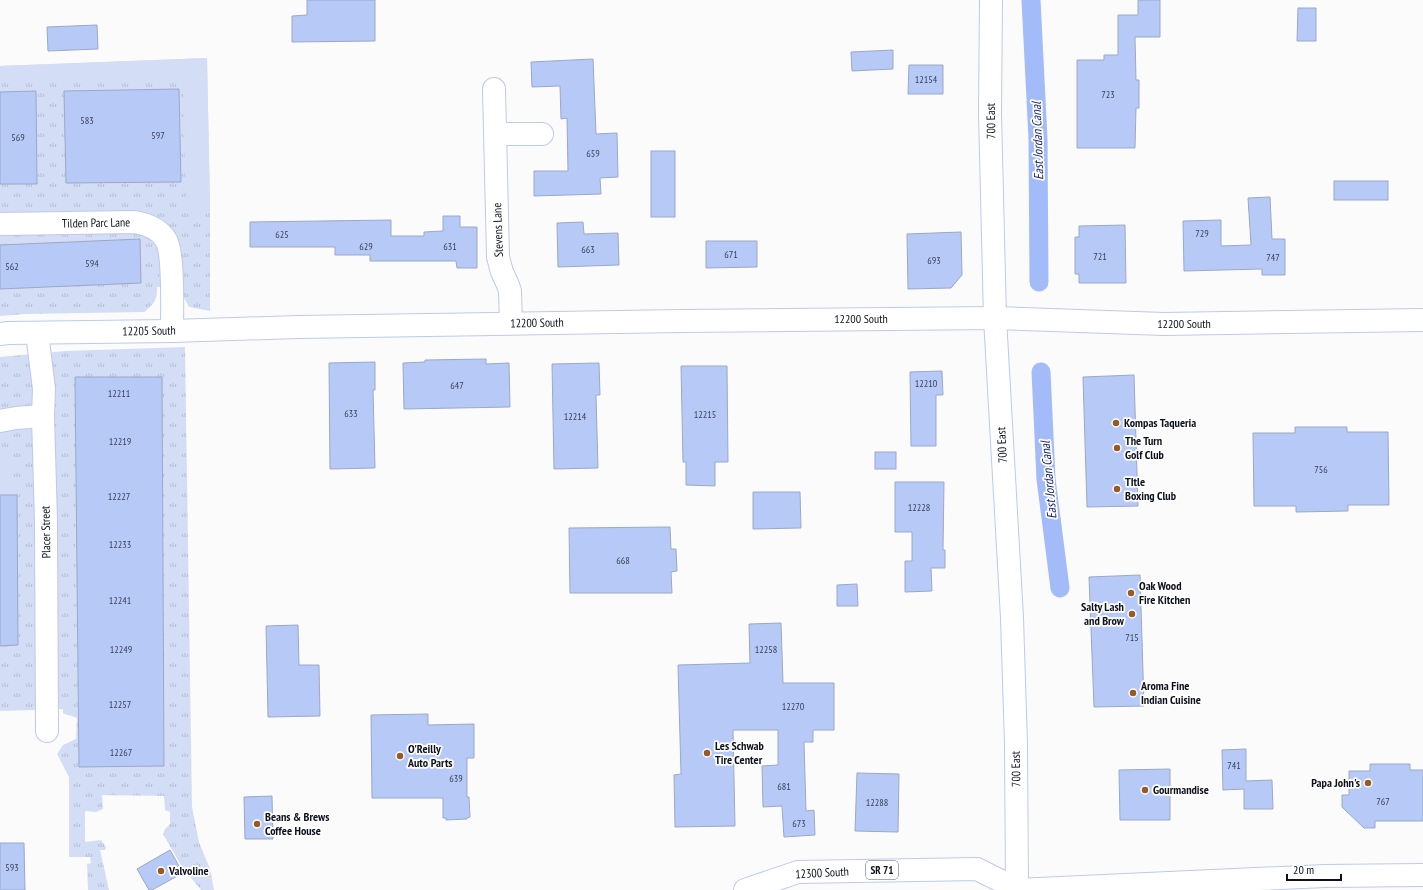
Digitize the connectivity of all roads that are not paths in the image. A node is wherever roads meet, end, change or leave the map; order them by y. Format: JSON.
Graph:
{"nodes":[{"id":1,"x":991,"y":0,"type":"edge"},
{"id":2,"x":494,"y":89,"type":"dead end"},
{"id":3,"x":496,"y":134,"type":"junction"},
{"id":4,"x":542,"y":134,"type":"dead end"},
{"id":5,"x":0,"y":224,"type":"edge"},
{"id":6,"x":995,"y":318,"type":"junction"},
{"id":7,"x":1423,"y":320,"type":"edge"},
{"id":8,"x":511,"y":324,"type":"junction"},
{"id":9,"x":298,"y":328,"type":"joint"},
{"id":10,"x":172,"y":331,"type":"junction"},
{"id":11,"x":37,"y":333,"type":"junction"},
{"id":12,"x":0,"y":334,"type":"edge"},
{"id":13,"x":43,"y":416,"type":"junction"},
{"id":14,"x":0,"y":421,"type":"edge"},
{"id":15,"x":46,"y":731,"type":"dead end"},
{"id":16,"x":1423,"y":875,"type":"edge"},
{"id":17,"x":745,"y":890,"type":"edge"},
{"id":18,"x":1016,"y":890,"type":"edge"}],
"edges":[{"from":1,"to":6,"type":"street","name":"700 East"},
{"from":2,"to":3,"type":"street","name":"Stevens Lane"},
{"from":3,"to":4,"type":"street"},
{"from":3,"to":8,"type":"street","name":"Stevens Lane"},
{"from":5,"to":10,"type":"street","name":"Tilden Parc Lane"},
{"from":6,"to":7,"type":"street","name":"12200 South"},
{"from":6,"to":8,"type":"street","name":"12200 South"},
{"from":6,"to":18,"type":"street","name":"700 East"},
{"from":8,"to":9,"type":"street","name":"12200 South"},
{"from":9,"to":10,"type":"street","name":"12205 South"},
{"from":10,"to":11,"type":"street","name":"12205 South"},
{"from":11,"to":12,"type":"street","name":"12205 South"},
{"from":11,"to":13,"type":"street","name":"Placer Street"},
{"from":13,"to":14,"type":"street"},
{"from":13,"to":15,"type":"street","name":"Placer Street"},
{"from":16,"to":18,"type":"street","name":"12300 South"},
{"from":17,"to":18,"type":"street","name":"12300 South","number":"SR 71"}]}
